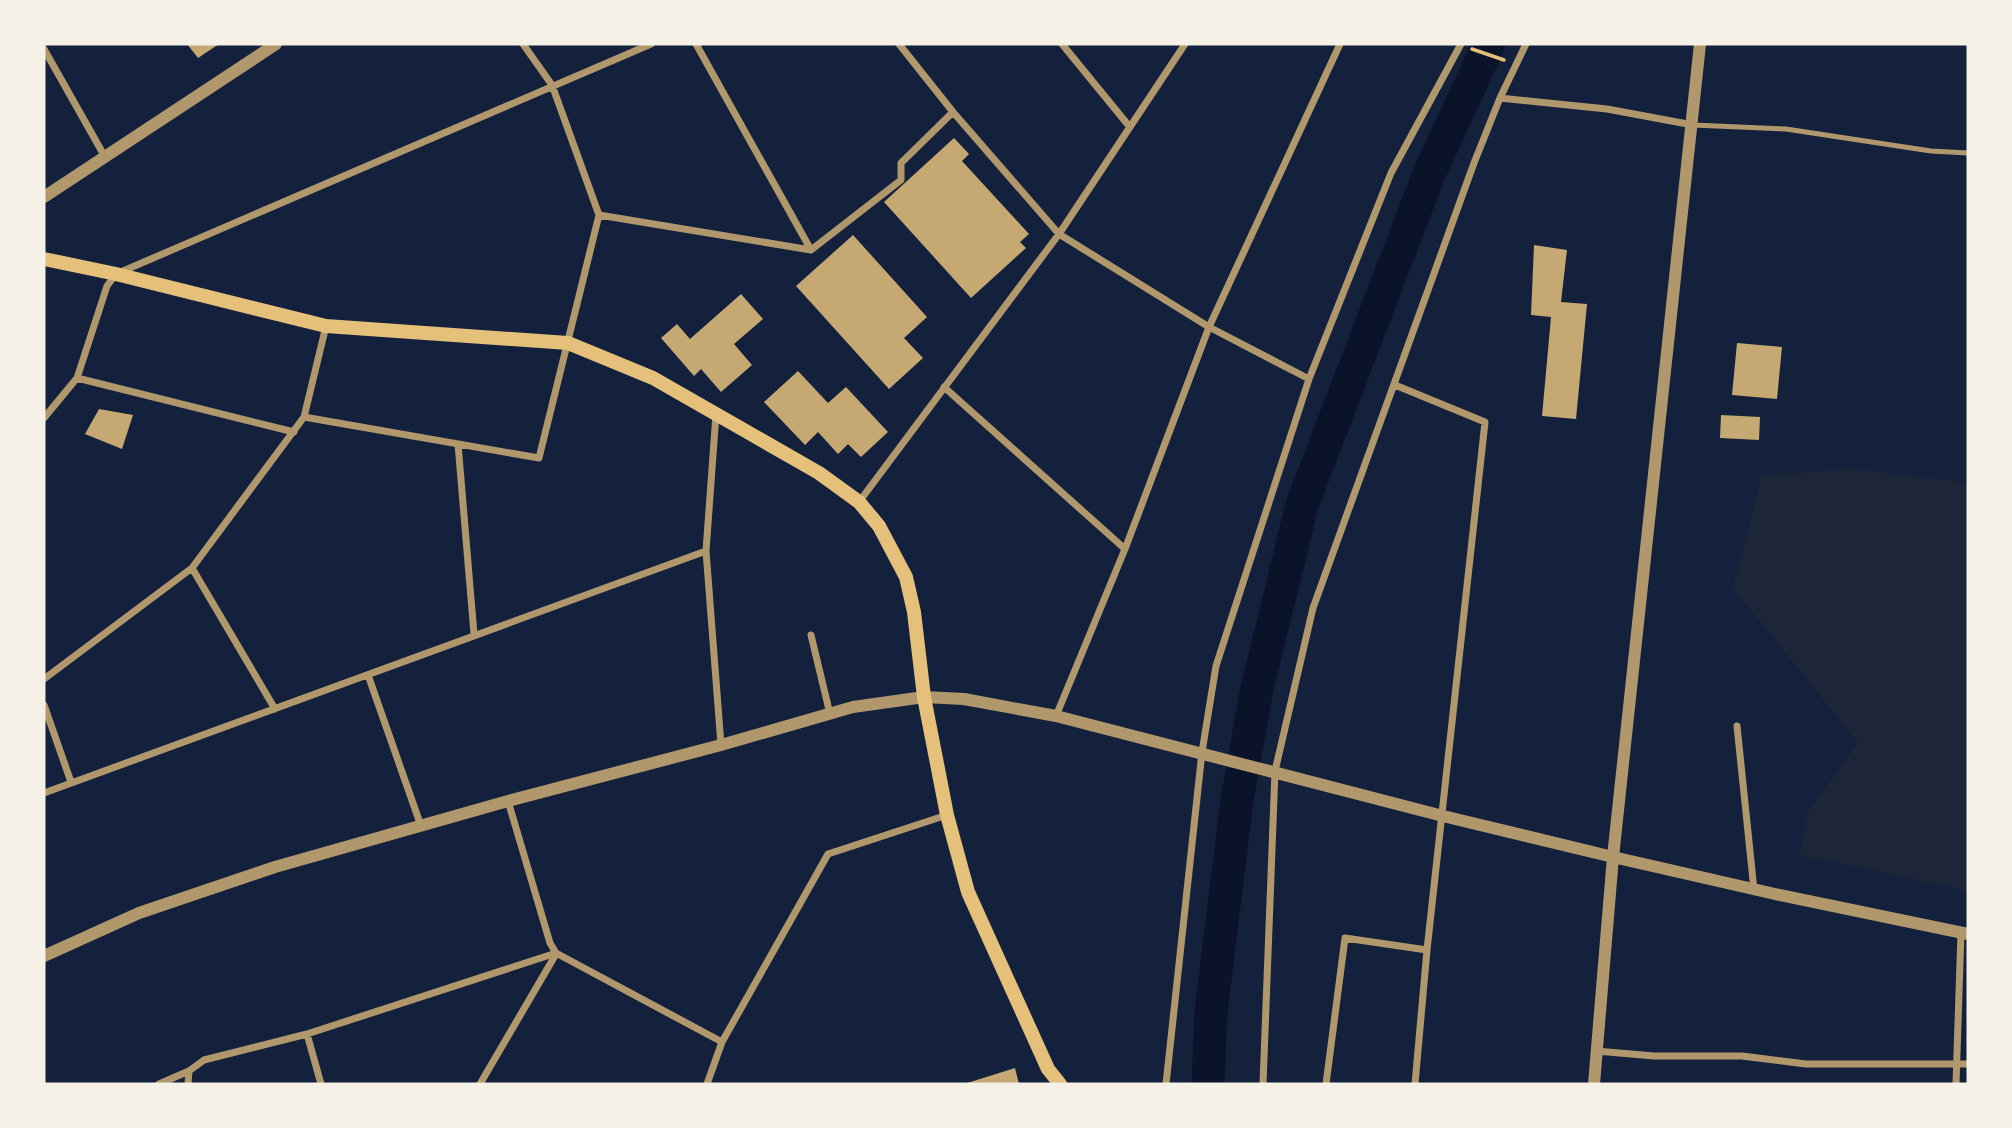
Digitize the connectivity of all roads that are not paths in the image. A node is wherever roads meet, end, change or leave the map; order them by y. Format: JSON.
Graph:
{"nodes":[{"id":1,"x":276,"y":44,"type":"edge"},
{"id":2,"x":523,"y":44,"type":"edge"},
{"id":3,"x":651,"y":44,"type":"edge"},
{"id":4,"x":696,"y":44,"type":"edge"},
{"id":5,"x":899,"y":44,"type":"edge"},
{"id":6,"x":1062,"y":44,"type":"edge"},
{"id":7,"x":1185,"y":44,"type":"edge"},
{"id":8,"x":1340,"y":44,"type":"edge"},
{"id":9,"x":1459,"y":44,"type":"edge"},
{"id":10,"x":1526,"y":44,"type":"edge"},
{"id":11,"x":1700,"y":44,"type":"edge"},
{"id":12,"x":44,"y":49,"type":"edge"},
{"id":13,"x":552,"y":85,"type":"junction"},
{"id":14,"x":1500,"y":98,"type":"junction"},
{"id":15,"x":953,"y":112,"type":"junction"},
{"id":16,"x":1693,"y":125,"type":"junction"},
{"id":17,"x":1129,"y":126,"type":"junction"},
{"id":18,"x":1968,"y":153,"type":"edge"},
{"id":19,"x":105,"y":157,"type":"junction"},
{"id":20,"x":44,"y":197,"type":"edge"},
{"id":21,"x":599,"y":215,"type":"junction"},
{"id":22,"x":1059,"y":234,"type":"junction"},
{"id":23,"x":811,"y":250,"type":"junction"},
{"id":24,"x":44,"y":259,"type":"edge"},
{"id":25,"x":116,"y":274,"type":"junction"},
{"id":26,"x":326,"y":326,"type":"junction"},
{"id":27,"x":1209,"y":327,"type":"junction"},
{"id":28,"x":568,"y":343,"type":"junction"},
{"id":29,"x":77,"y":378,"type":"junction"},
{"id":30,"x":1309,"y":379,"type":"junction"},
{"id":31,"x":1395,"y":385,"type":"junction"},
{"id":32,"x":944,"y":387,"type":"junction"},
{"id":33,"x":716,"y":413,"type":"junction"},
{"id":34,"x":304,"y":417,"type":"junction"},
{"id":35,"x":44,"y":418,"type":"edge"},
{"id":36,"x":294,"y":432,"type":"junction"},
{"id":37,"x":458,"y":444,"type":"junction"},
{"id":38,"x":859,"y":502,"type":"junction"},
{"id":39,"x":1125,"y":549,"type":"junction"},
{"id":40,"x":706,"y":551,"type":"junction"},
{"id":41,"x":192,"y":568,"type":"junction"},
{"id":42,"x":474,"y":634,"type":"junction"},
{"id":43,"x":811,"y":635,"type":"dead end"},
{"id":44,"x":368,"y":675,"type":"junction"},
{"id":45,"x":44,"y":679,"type":"edge"},
{"id":46,"x":924,"y":697,"type":"junction"},
{"id":47,"x":44,"y":705,"type":"edge"},
{"id":48,"x":275,"y":709,"type":"junction"},
{"id":49,"x":830,"y":714,"type":"junction"},
{"id":50,"x":1056,"y":716,"type":"junction"},
{"id":51,"x":1737,"y":726,"type":"dead end"},
{"id":52,"x":721,"y":745,"type":"junction"},
{"id":53,"x":1202,"y":752,"type":"junction"},
{"id":54,"x":1275,"y":771,"type":"junction"},
{"id":55,"x":71,"y":782,"type":"junction"},
{"id":56,"x":44,"y":793,"type":"edge"},
{"id":57,"x":508,"y":801,"type":"junction"},
{"id":58,"x":947,"y":815,"type":"junction"},
{"id":59,"x":1443,"y":816,"type":"junction"},
{"id":60,"x":421,"y":826,"type":"junction"},
{"id":61,"x":1613,"y":857,"type":"junction"},
{"id":62,"x":1754,"y":890,"type":"junction"},
{"id":63,"x":1965,"y":933,"type":"edge"},
{"id":64,"x":1427,"y":950,"type":"junction"},
{"id":65,"x":556,"y":953,"type":"junction"},
{"id":66,"x":44,"y":956,"type":"edge"},
{"id":67,"x":307,"y":1034,"type":"junction"},
{"id":68,"x":722,"y":1042,"type":"junction"},
{"id":69,"x":1595,"y":1051,"type":"junction"},
{"id":70,"x":1956,"y":1063,"type":"junction"},
{"id":71,"x":1968,"y":1064,"type":"edge"},
{"id":72,"x":189,"y":1071,"type":"junction"},
{"id":73,"x":159,"y":1084,"type":"edge"},
{"id":74,"x":188,"y":1084,"type":"edge"},
{"id":75,"x":321,"y":1084,"type":"edge"},
{"id":76,"x":480,"y":1084,"type":"edge"},
{"id":77,"x":707,"y":1084,"type":"edge"},
{"id":78,"x":1060,"y":1084,"type":"edge"},
{"id":79,"x":1166,"y":1084,"type":"edge"},
{"id":80,"x":1263,"y":1084,"type":"edge"},
{"id":81,"x":1326,"y":1084,"type":"edge"},
{"id":82,"x":1415,"y":1084,"type":"edge"},
{"id":83,"x":1594,"y":1084,"type":"edge"},
{"id":84,"x":1956,"y":1084,"type":"edge"}],
"edges":[{"from":1,"to":19,"type":"street"},
{"from":2,"to":13,"type":"street"},
{"from":3,"to":13,"type":"street"},
{"from":4,"to":23,"type":"street"},
{"from":5,"to":15,"type":"street"},
{"from":6,"to":17,"type":"street"},
{"from":7,"to":17,"type":"street"},
{"from":8,"to":27,"type":"street"},
{"from":9,"to":30,"type":"street"},
{"from":10,"to":14,"type":"street"},
{"from":11,"to":16,"type":"street"},
{"from":12,"to":19,"type":"street"},
{"from":13,"to":21,"type":"street"},
{"from":13,"to":25,"type":"street"},
{"from":14,"to":16,"type":"street"},
{"from":14,"to":31,"type":"street"},
{"from":15,"to":22,"type":"street"},
{"from":15,"to":23,"type":"street"},
{"from":16,"to":18,"type":"lane"},
{"from":16,"to":61,"type":"street"},
{"from":17,"to":22,"type":"street"},
{"from":19,"to":20,"type":"street"},
{"from":21,"to":23,"type":"street"},
{"from":21,"to":28,"type":"street"},
{"from":22,"to":27,"type":"street"},
{"from":22,"to":32,"type":"street"},
{"from":24,"to":25,"type":"main road"},
{"from":25,"to":26,"type":"main road"},
{"from":25,"to":29,"type":"street"},
{"from":26,"to":28,"type":"main road"},
{"from":26,"to":34,"type":"street"},
{"from":27,"to":30,"type":"street"},
{"from":27,"to":39,"type":"street"},
{"from":28,"to":33,"type":"main road"},
{"from":28,"to":37,"type":"street"},
{"from":29,"to":35,"type":"street"},
{"from":29,"to":36,"type":"street"},
{"from":30,"to":53,"type":"street"},
{"from":31,"to":54,"type":"street"},
{"from":31,"to":59,"type":"street"},
{"from":32,"to":38,"type":"street"},
{"from":32,"to":39,"type":"street"},
{"from":33,"to":38,"type":"main road"},
{"from":33,"to":40,"type":"street"},
{"from":34,"to":36,"type":"street"},
{"from":34,"to":37,"type":"street"},
{"from":36,"to":41,"type":"street"},
{"from":37,"to":42,"type":"street"},
{"from":38,"to":46,"type":"main road"},
{"from":39,"to":50,"type":"street"},
{"from":40,"to":42,"type":"street"},
{"from":40,"to":52,"type":"street"},
{"from":41,"to":45,"type":"street"},
{"from":41,"to":48,"type":"street"},
{"from":42,"to":44,"type":"street"},
{"from":43,"to":49,"type":"street"},
{"from":44,"to":48,"type":"street"},
{"from":44,"to":60,"type":"street"},
{"from":46,"to":49,"type":"street"},
{"from":46,"to":50,"type":"street"},
{"from":46,"to":58,"type":"main road"},
{"from":47,"to":55,"type":"street"},
{"from":48,"to":55,"type":"street"},
{"from":49,"to":52,"type":"street"},
{"from":50,"to":53,"type":"street"},
{"from":51,"to":62,"type":"street"},
{"from":52,"to":57,"type":"street"},
{"from":53,"to":54,"type":"street"},
{"from":53,"to":79,"type":"street"},
{"from":54,"to":59,"type":"street"},
{"from":54,"to":80,"type":"street"},
{"from":55,"to":56,"type":"street"},
{"from":57,"to":60,"type":"street"},
{"from":57,"to":65,"type":"street"},
{"from":58,"to":68,"type":"street"},
{"from":58,"to":78,"type":"main road"},
{"from":59,"to":61,"type":"street"},
{"from":59,"to":64,"type":"street"},
{"from":60,"to":66,"type":"street"},
{"from":61,"to":62,"type":"street"},
{"from":61,"to":69,"type":"street"},
{"from":62,"to":63,"type":"street"},
{"from":63,"to":70,"type":"street"},
{"from":64,"to":81,"type":"street"},
{"from":64,"to":82,"type":"street"},
{"from":65,"to":67,"type":"street"},
{"from":65,"to":68,"type":"street"},
{"from":65,"to":76,"type":"street"},
{"from":67,"to":72,"type":"street"},
{"from":67,"to":75,"type":"street"},
{"from":68,"to":77,"type":"street"},
{"from":69,"to":70,"type":"street"},
{"from":69,"to":83,"type":"street"},
{"from":70,"to":71,"type":"street"},
{"from":70,"to":84,"type":"street"},
{"from":72,"to":73,"type":"street"},
{"from":72,"to":74,"type":"street"}]}
